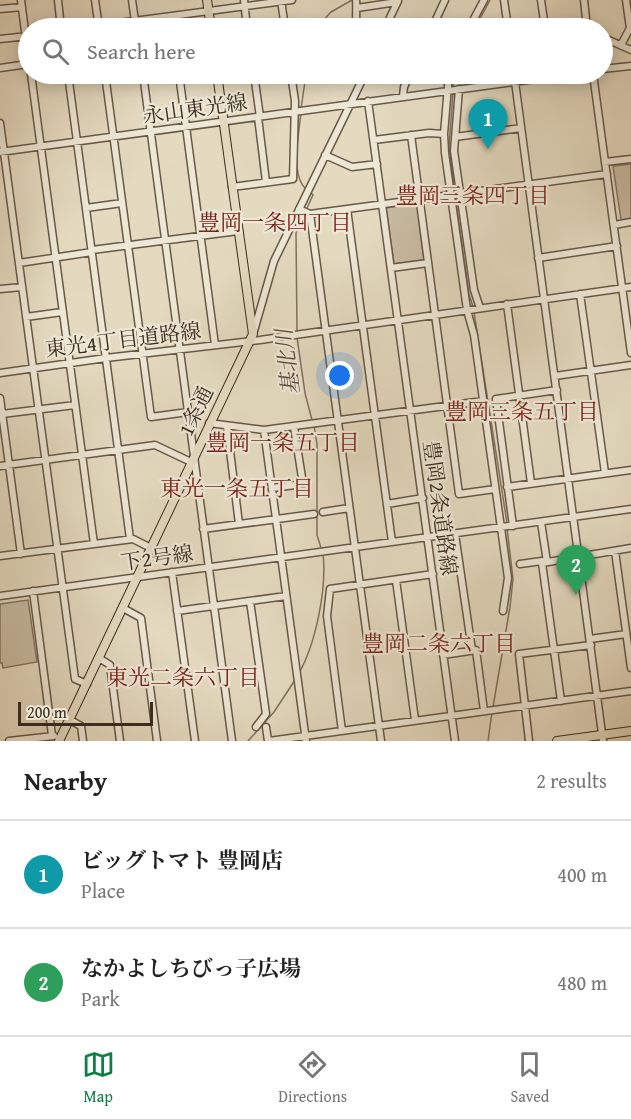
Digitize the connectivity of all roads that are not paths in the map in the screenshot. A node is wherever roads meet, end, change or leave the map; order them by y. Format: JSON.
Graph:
{"nodes":[{"id":1,"x":58,"y":0,"type":"edge"},
{"id":2,"x":95,"y":0,"type":"edge"},
{"id":3,"x":132,"y":0,"type":"edge"},
{"id":4,"x":207,"y":0,"type":"edge"},
{"id":5,"x":292,"y":0,"type":"edge"},
{"id":6,"x":446,"y":0,"type":"edge"},
{"id":7,"x":483,"y":0,"type":"edge"},
{"id":8,"x":504,"y":0,"type":"edge"},
{"id":9,"x":541,"y":0,"type":"edge"},
{"id":10,"x":584,"y":0,"type":"edge"},
{"id":11,"x":626,"y":0,"type":"edge"},
{"id":12,"x":281,"y":1,"type":"edge"},
{"id":13,"x":398,"y":1,"type":"edge"},
{"id":14,"x":21,"y":3,"type":"edge"},
{"id":15,"x":244,"y":3,"type":"edge"},
{"id":16,"x":356,"y":3,"type":"edge"},
{"id":17,"x":0,"y":9,"type":"edge"},
{"id":18,"x":208,"y":11,"type":"junction"},
{"id":19,"x":172,"y":16,"type":"joint"},
{"id":20,"x":24,"y":18,"type":"edge"},
{"id":21,"x":60,"y":18,"type":"edge"},
{"id":22,"x":98,"y":18,"type":"edge"},
{"id":23,"x":135,"y":18,"type":"edge"},
{"id":24,"x":164,"y":18,"type":"edge"},
{"id":25,"x":209,"y":18,"type":"edge"},
{"id":26,"x":246,"y":18,"type":"edge"},
{"id":27,"x":284,"y":18,"type":"edge"},
{"id":28,"x":356,"y":18,"type":"edge"},
{"id":29,"x":390,"y":18,"type":"edge"},
{"id":30,"x":437,"y":18,"type":"edge"},
{"id":31,"x":474,"y":18,"type":"edge"},
{"id":32,"x":507,"y":18,"type":"edge"},
{"id":33,"x":544,"y":18,"type":"edge"},
{"id":34,"x":586,"y":18,"type":"edge"},
{"id":35,"x":631,"y":28,"type":"edge"},
{"id":36,"x":18,"y":37,"type":"edge"},
{"id":37,"x":0,"y":39,"type":"edge"},
{"id":38,"x":613,"y":41,"type":"edge"},
{"id":39,"x":621,"y":45,"type":"junction"},
{"id":40,"x":631,"y":50,"type":"edge"},
{"id":41,"x":18,"y":65,"type":"edge"},
{"id":42,"x":631,"y":66,"type":"edge"},
{"id":43,"x":0,"y":68,"type":"edge"},
{"id":44,"x":613,"y":68,"type":"edge"},
{"id":45,"x":32,"y":84,"type":"edge"},
{"id":46,"x":69,"y":84,"type":"edge"},
{"id":47,"x":106,"y":84,"type":"edge"},
{"id":48,"x":144,"y":84,"type":"edge"},
{"id":49,"x":180,"y":84,"type":"edge"},
{"id":50,"x":218,"y":84,"type":"edge"},
{"id":51,"x":255,"y":84,"type":"edge"},
{"id":52,"x":293,"y":84,"type":"edge"},
{"id":53,"x":360,"y":84,"type":"edge"},
{"id":54,"x":405,"y":84,"type":"edge"},
{"id":55,"x":452,"y":84,"type":"edge"},
{"id":56,"x":494,"y":84,"type":"edge"},
{"id":57,"x":515,"y":84,"type":"edge"},
{"id":58,"x":594,"y":84,"type":"edge"},
{"id":59,"x":453,"y":90,"type":"junction"},
{"id":60,"x":403,"y":96,"type":"junction"},
{"id":61,"x":369,"y":101,"type":"junction"},
{"id":62,"x":351,"y":104,"type":"junction"},
{"id":63,"x":297,"y":111,"type":"junction"},
{"id":64,"x":259,"y":117,"type":"junction"},
{"id":65,"x":223,"y":122,"type":"junction"},
{"id":66,"x":0,"y":123,"type":"edge"},
{"id":67,"x":186,"y":127,"type":"junction"},
{"id":68,"x":521,"y":128,"type":"junction"},
{"id":69,"x":151,"y":132,"type":"junction"},
{"id":70,"x":444,"y":134,"type":"junction"},
{"id":71,"x":411,"y":135,"type":"junction"},
{"id":72,"x":113,"y":137,"type":"junction"},
{"id":73,"x":455,"y":137,"type":"junction"},
{"id":74,"x":374,"y":140,"type":"junction"},
{"id":75,"x":77,"y":142,"type":"junction"},
{"id":76,"x":40,"y":147,"type":"junction"},
{"id":77,"x":2,"y":152,"type":"edge"},
{"id":78,"x":325,"y":155,"type":"junction"},
{"id":79,"x":631,"y":159,"type":"edge"},
{"id":80,"x":605,"y":162,"type":"junction"},
{"id":81,"x":377,"y":164,"type":"junction"},
{"id":82,"x":607,"y":174,"type":"junction"},
{"id":83,"x":266,"y":182,"type":"junction"},
{"id":84,"x":529,"y":184,"type":"junction"},
{"id":85,"x":232,"y":187,"type":"junction"},
{"id":86,"x":456,"y":195,"type":"junction"},
{"id":87,"x":419,"y":199,"type":"junction"},
{"id":88,"x":122,"y":203,"type":"junction"},
{"id":89,"x":383,"y":204,"type":"junction"},
{"id":90,"x":86,"y":208,"type":"junction"},
{"id":91,"x":346,"y":209,"type":"junction"},
{"id":92,"x":305,"y":212,"type":"junction"},
{"id":93,"x":631,"y":222,"type":"edge"},
{"id":94,"x":614,"y":225,"type":"junction"},
{"id":95,"x":238,"y":231,"type":"junction"},
{"id":96,"x":200,"y":237,"type":"junction"},
{"id":97,"x":164,"y":241,"type":"junction"},
{"id":98,"x":128,"y":246,"type":"junction"},
{"id":99,"x":617,"y":246,"type":"junction"},
{"id":100,"x":92,"y":251,"type":"junction"},
{"id":101,"x":55,"y":258,"type":"junction"},
{"id":102,"x":538,"y":258,"type":"junction"},
{"id":103,"x":19,"y":263,"type":"junction"},
{"id":104,"x":428,"y":263,"type":"junction"},
{"id":105,"x":391,"y":267,"type":"junction"},
{"id":106,"x":22,"y":287,"type":"junction"},
{"id":107,"x":631,"y":287,"type":"edge"},
{"id":108,"x":622,"y":288,"type":"junction"},
{"id":109,"x":0,"y":290,"type":"edge"},
{"id":110,"x":580,"y":294,"type":"junction"},
{"id":111,"x":247,"y":298,"type":"junction"},
{"id":112,"x":544,"y":299,"type":"junction"},
{"id":113,"x":264,"y":300,"type":"junction"},
{"id":114,"x":507,"y":304,"type":"junction"},
{"id":115,"x":474,"y":309,"type":"junction"},
{"id":116,"x":62,"y":312,"type":"junction"},
{"id":117,"x":435,"y":314,"type":"junction"},
{"id":118,"x":26,"y":317,"type":"junction"},
{"id":119,"x":398,"y":319,"type":"junction"},
{"id":120,"x":362,"y":324,"type":"junction"},
{"id":121,"x":325,"y":330,"type":"junction"},
{"id":122,"x":251,"y":338,"type":"junction"},
{"id":123,"x":215,"y":345,"type":"junction"},
{"id":124,"x":179,"y":350,"type":"junction"},
{"id":125,"x":631,"y":353,"type":"edge"},
{"id":126,"x":142,"y":354,"type":"junction"},
{"id":127,"x":106,"y":358,"type":"junction"},
{"id":128,"x":69,"y":363,"type":"junction"},
{"id":129,"x":631,"y":365,"type":"edge"},
{"id":130,"x":34,"y":368,"type":"junction"},
{"id":131,"x":591,"y":371,"type":"junction"},
{"id":132,"x":0,"y":373,"type":"edge"},
{"id":133,"x":555,"y":376,"type":"junction"},
{"id":134,"x":557,"y":390,"type":"junction"},
{"id":135,"x":520,"y":395,"type":"junction"},
{"id":136,"x":0,"y":398,"type":"edge"},
{"id":137,"x":483,"y":401,"type":"junction"},
{"id":138,"x":75,"y":405,"type":"junction"},
{"id":139,"x":447,"y":406,"type":"junction"},
{"id":140,"x":39,"y":409,"type":"junction"},
{"id":141,"x":411,"y":411,"type":"junction"},
{"id":142,"x":188,"y":412,"type":"junction"},
{"id":143,"x":2,"y":414,"type":"junction"},
{"id":144,"x":375,"y":415,"type":"junction"},
{"id":145,"x":338,"y":421,"type":"junction"},
{"id":146,"x":209,"y":423,"type":"junction"},
{"id":147,"x":227,"y":426,"type":"junction"},
{"id":148,"x":294,"y":427,"type":"junction"},
{"id":149,"x":264,"y":430,"type":"junction"},
{"id":150,"x":118,"y":450,"type":"junction"},
{"id":151,"x":82,"y":455,"type":"junction"},
{"id":152,"x":193,"y":459,"type":"junction"},
{"id":153,"x":45,"y":460,"type":"junction"},
{"id":154,"x":9,"y":465,"type":"junction"},
{"id":155,"x":0,"y":466,"type":"edge"},
{"id":156,"x":631,"y":470,"type":"edge"},
{"id":157,"x":605,"y":473,"type":"junction"},
{"id":158,"x":568,"y":478,"type":"junction"},
{"id":159,"x":531,"y":483,"type":"junction"},
{"id":160,"x":272,"y":488,"type":"junction"},
{"id":161,"x":507,"y":488,"type":"junction"},
{"id":162,"x":495,"y":489,"type":"junction"},
{"id":163,"x":423,"y":498,"type":"junction"},
{"id":164,"x":387,"y":504,"type":"junction"},
{"id":165,"x":350,"y":508,"type":"junction"},
{"id":166,"x":631,"y":509,"type":"edge"},
{"id":167,"x":323,"y":512,"type":"dead end"},
{"id":168,"x":314,"y":514,"type":"dead end"},
{"id":169,"x":573,"y":517,"type":"junction"},
{"id":170,"x":276,"y":519,"type":"junction"},
{"id":171,"x":541,"y":522,"type":"junction"},
{"id":172,"x":239,"y":524,"type":"junction"},
{"id":173,"x":506,"y":526,"type":"junction"},
{"id":174,"x":203,"y":529,"type":"junction"},
{"id":175,"x":455,"y":534,"type":"junction"},
{"id":176,"x":428,"y":537,"type":"junction"},
{"id":177,"x":130,"y":539,"type":"junction"},
{"id":178,"x":392,"y":542,"type":"junction"},
{"id":179,"x":94,"y":544,"type":"junction"},
{"id":180,"x":355,"y":547,"type":"junction"},
{"id":181,"x":151,"y":548,"type":"junction"},
{"id":182,"x":631,"y":548,"type":"edge"},
{"id":183,"x":57,"y":549,"type":"junction"},
{"id":184,"x":615,"y":551,"type":"junction"},
{"id":185,"x":21,"y":554,"type":"junction"},
{"id":186,"x":0,"y":556,"type":"edge"},
{"id":187,"x":579,"y":556,"type":"junction"},
{"id":188,"x":281,"y":557,"type":"junction"},
{"id":189,"x":545,"y":562,"type":"junction"},
{"id":190,"x":520,"y":564,"type":"dead end"},
{"id":191,"x":208,"y":567,"type":"junction"},
{"id":192,"x":172,"y":572,"type":"junction"},
{"id":193,"x":433,"y":574,"type":"junction"},
{"id":194,"x":138,"y":577,"type":"junction"},
{"id":195,"x":396,"y":580,"type":"junction"},
{"id":196,"x":360,"y":585,"type":"junction"},
{"id":197,"x":62,"y":587,"type":"junction"},
{"id":198,"x":33,"y":591,"type":"junction"},
{"id":199,"x":0,"y":596,"type":"edge"},
{"id":200,"x":286,"y":596,"type":"junction"},
{"id":201,"x":250,"y":601,"type":"junction"},
{"id":202,"x":214,"y":606,"type":"junction"},
{"id":203,"x":123,"y":608,"type":"junction"},
{"id":204,"x":177,"y":611,"type":"junction"},
{"id":205,"x":503,"y":611,"type":"dead end"},
{"id":206,"x":626,"y":634,"type":"junction"},
{"id":207,"x":590,"y":642,"type":"junction"},
{"id":208,"x":472,"y":650,"type":"junction"},
{"id":209,"x":554,"y":650,"type":"junction"},
{"id":210,"x":444,"y":655,"type":"junction"},
{"id":211,"x":99,"y":658,"type":"junction"},
{"id":212,"x":631,"y":668,"type":"edge"},
{"id":213,"x":87,"y":684,"type":"junction"},
{"id":214,"x":631,"y":691,"type":"edge"},
{"id":215,"x":598,"y":696,"type":"junction"},
{"id":216,"x":561,"y":701,"type":"junction"},
{"id":217,"x":524,"y":706,"type":"junction"},
{"id":218,"x":490,"y":710,"type":"junction"},
{"id":219,"x":451,"y":715,"type":"junction"},
{"id":220,"x":70,"y":720,"type":"junction"},
{"id":221,"x":415,"y":720,"type":"junction"},
{"id":222,"x":378,"y":725,"type":"junction"},
{"id":223,"x":266,"y":727,"type":"dead end"},
{"id":224,"x":256,"y":728,"type":"dead end"},
{"id":225,"x":342,"y":731,"type":"junction"},
{"id":226,"x":631,"y":731,"type":"edge"},
{"id":227,"x":52,"y":735,"type":"junction"},
{"id":228,"x":306,"y":738,"type":"edge"},
{"id":229,"x":603,"y":738,"type":"edge"},
{"id":230,"x":60,"y":740,"type":"edge"},
{"id":231,"x":9,"y":741,"type":"edge"},
{"id":232,"x":83,"y":741,"type":"edge"},
{"id":233,"x":120,"y":741,"type":"edge"},
{"id":234,"x":157,"y":741,"type":"edge"},
{"id":235,"x":195,"y":741,"type":"edge"},
{"id":236,"x":232,"y":741,"type":"edge"},
{"id":237,"x":269,"y":741,"type":"edge"},
{"id":238,"x":381,"y":741,"type":"edge"},
{"id":239,"x":455,"y":741,"type":"edge"},
{"id":240,"x":529,"y":741,"type":"edge"},
{"id":241,"x":557,"y":741,"type":"edge"}],
"edges":[{"from":1,"to":21,"type":"street"},
{"from":2,"to":22,"type":"street"},
{"from":3,"to":23,"type":"street"},
{"from":4,"to":18,"type":"main road"},
{"from":5,"to":12,"type":"street"},
{"from":6,"to":30,"type":"street"},
{"from":7,"to":31,"type":"street"},
{"from":8,"to":32,"type":"street"},
{"from":9,"to":33,"type":"street"},
{"from":10,"to":34,"type":"street"},
{"from":11,"to":35,"type":"street"},
{"from":12,"to":15,"type":"street"},
{"from":12,"to":27,"type":"street"},
{"from":13,"to":16,"type":"street"},
{"from":13,"to":29,"type":"street"},
{"from":14,"to":17,"type":"street"},
{"from":14,"to":20,"type":"street"},
{"from":15,"to":18,"type":"street"},
{"from":15,"to":26,"type":"street"},
{"from":16,"to":28,"type":"street"},
{"from":18,"to":19,"type":"street"},
{"from":18,"to":25,"type":"main road"},
{"from":19,"to":24,"type":"street"},
{"from":35,"to":39,"type":"street"},
{"from":36,"to":37,"type":"street"},
{"from":38,"to":39,"type":"street"},
{"from":39,"to":40,"type":"street"},
{"from":41,"to":43,"type":"street"},
{"from":42,"to":44,"type":"street"},
{"from":45,"to":76,"type":"street"},
{"from":46,"to":75,"type":"street"},
{"from":47,"to":72,"type":"street"},
{"from":48,"to":69,"type":"street"},
{"from":49,"to":67,"type":"street"},
{"from":50,"to":65,"type":"main road"},
{"from":51,"to":64,"type":"street"},
{"from":52,"to":63,"type":"street"},
{"from":53,"to":62,"type":"street"},
{"from":54,"to":60,"type":"street"},
{"from":55,"to":59,"type":"street"},
{"from":56,"to":59,"type":"street","name":"永山東光線"},
{"from":57,"to":68,"type":"street"},
{"from":58,"to":80,"type":"street"},
{"from":59,"to":60,"type":"street","name":"永山東光線"},
{"from":59,"to":70,"type":"street"},
{"from":59,"to":73,"type":"street"},
{"from":60,"to":61,"type":"street","name":"永山東光線"},
{"from":61,"to":62,"type":"street","name":"永山東光線"},
{"from":61,"to":74,"type":"street","name":"豊岡2条道路線"},
{"from":62,"to":63,"type":"street","name":"永山東光線"},
{"from":62,"to":78,"type":"street"},
{"from":63,"to":64,"type":"street","name":"永山東光線"},
{"from":63,"to":83,"type":"street"},
{"from":64,"to":65,"type":"street","name":"永山東光線"},
{"from":64,"to":83,"type":"street"},
{"from":65,"to":67,"type":"street","name":"永山東光線"},
{"from":65,"to":85,"type":"main road"},
{"from":66,"to":77,"type":"street"},
{"from":67,"to":69,"type":"street","name":"永山東光線"},
{"from":67,"to":96,"type":"street"},
{"from":68,"to":73,"type":"street"},
{"from":68,"to":84,"type":"street"},
{"from":69,"to":72,"type":"street","name":"永山東光線"},
{"from":69,"to":97,"type":"street"},
{"from":70,"to":71,"type":"street"},
{"from":70,"to":86,"type":"street"},
{"from":71,"to":74,"type":"street"},
{"from":71,"to":87,"type":"street"},
{"from":72,"to":75,"type":"street","name":"永山東光線"},
{"from":72,"to":88,"type":"street"},
{"from":73,"to":86,"type":"street"},
{"from":74,"to":81,"type":"street","name":"豊岡2条道路線"},
{"from":75,"to":76,"type":"street","name":"永山東光線"},
{"from":75,"to":90,"type":"street"},
{"from":76,"to":77,"type":"street","name":"永山東光線"},
{"from":76,"to":101,"type":"street"},
{"from":77,"to":103,"type":"street"},
{"from":78,"to":81,"type":"street"},
{"from":78,"to":92,"type":"street"},
{"from":79,"to":80,"type":"street"},
{"from":80,"to":82,"type":"street"},
{"from":81,"to":89,"type":"street","name":"豊岡2条道路線"},
{"from":82,"to":84,"type":"street"},
{"from":82,"to":94,"type":"street"},
{"from":83,"to":85,"type":"street"},
{"from":84,"to":86,"type":"street"},
{"from":84,"to":102,"type":"street"},
{"from":85,"to":95,"type":"main road"},
{"from":86,"to":87,"type":"street"},
{"from":86,"to":115,"type":"street"},
{"from":86,"to":115,"type":"street"},
{"from":87,"to":89,"type":"street"},
{"from":87,"to":104,"type":"street"},
{"from":88,"to":90,"type":"street"},
{"from":88,"to":98,"type":"street"},
{"from":89,"to":91,"type":"street"},
{"from":89,"to":105,"type":"street","name":"豊岡2条道路線"},
{"from":90,"to":100,"type":"street"},
{"from":91,"to":92,"type":"street"},
{"from":91,"to":120,"type":"street"},
{"from":92,"to":113,"type":"street"},
{"from":92,"to":121,"type":"street"},
{"from":93,"to":94,"type":"street"},
{"from":94,"to":99,"type":"street"},
{"from":95,"to":96,"type":"street"},
{"from":95,"to":111,"type":"main road"},
{"from":96,"to":97,"type":"street"},
{"from":96,"to":123,"type":"street"},
{"from":97,"to":98,"type":"street"},
{"from":97,"to":124,"type":"street"},
{"from":98,"to":100,"type":"street"},
{"from":98,"to":126,"type":"street"},
{"from":99,"to":102,"type":"street"},
{"from":99,"to":108,"type":"street"},
{"from":100,"to":101,"type":"street"},
{"from":100,"to":127,"type":"street"},
{"from":101,"to":103,"type":"street"},
{"from":101,"to":116,"type":"street"},
{"from":102,"to":112,"type":"street"},
{"from":103,"to":106,"type":"street"},
{"from":104,"to":105,"type":"street"},
{"from":104,"to":117,"type":"street"},
{"from":105,"to":119,"type":"street","name":"豊岡2条道路線"},
{"from":106,"to":109,"type":"street"},
{"from":106,"to":118,"type":"street"},
{"from":107,"to":108,"type":"street","name":"東光4丁目道路線"},
{"from":108,"to":110,"type":"street","name":"東光4丁目道路線"},
{"from":108,"to":125,"type":"street"},
{"from":110,"to":112,"type":"street","name":"東光4丁目道路線"},
{"from":110,"to":131,"type":"street"},
{"from":111,"to":113,"type":"street"},
{"from":111,"to":122,"type":"main road"},
{"from":112,"to":114,"type":"street","name":"東光4丁目道路線"},
{"from":112,"to":133,"type":"street"},
{"from":113,"to":122,"type":"street"},
{"from":114,"to":115,"type":"street","name":"東光4丁目道路線"},
{"from":114,"to":135,"type":"street"},
{"from":115,"to":117,"type":"street","name":"東光4丁目道路線"},
{"from":115,"to":137,"type":"street"},
{"from":116,"to":118,"type":"street"},
{"from":116,"to":128,"type":"street"},
{"from":117,"to":119,"type":"street","name":"東光4丁目道路線"},
{"from":117,"to":139,"type":"street"},
{"from":118,"to":130,"type":"street"},
{"from":119,"to":120,"type":"street","name":"東光4丁目道路線"},
{"from":119,"to":141,"type":"street","name":"豊岡2条道路線"},
{"from":120,"to":121,"type":"street","name":"東光4丁目道路線"},
{"from":120,"to":144,"type":"street"},
{"from":121,"to":122,"type":"street","name":"東光4丁目道路線"},
{"from":121,"to":145,"type":"street"},
{"from":122,"to":123,"type":"street","name":"東光4丁目道路線"},
{"from":122,"to":146,"type":"main road","name":"1条通"},
{"from":123,"to":124,"type":"street","name":"東光4丁目道路線"},
{"from":124,"to":126,"type":"street","name":"東光4丁目道路線"},
{"from":124,"to":142,"type":"street"},
{"from":126,"to":127,"type":"street","name":"東光4丁目道路線"},
{"from":126,"to":142,"type":"street"},
{"from":127,"to":128,"type":"street","name":"東光4丁目道路線"},
{"from":127,"to":150,"type":"street"},
{"from":128,"to":130,"type":"street","name":"東光4丁目道路線"},
{"from":128,"to":138,"type":"street"},
{"from":129,"to":131,"type":"street"},
{"from":130,"to":132,"type":"street","name":"東光4丁目道路線"},
{"from":130,"to":140,"type":"street"},
{"from":131,"to":133,"type":"street"},
{"from":131,"to":157,"type":"street"},
{"from":133,"to":134,"type":"street"},
{"from":134,"to":135,"type":"street"},
{"from":134,"to":158,"type":"street"},
{"from":135,"to":159,"type":"street"},
{"from":135,"to":161,"type":"street"},
{"from":136,"to":143,"type":"street"},
{"from":137,"to":139,"type":"street"},
{"from":137,"to":162,"type":"street"},
{"from":138,"to":140,"type":"street"},
{"from":138,"to":151,"type":"street"},
{"from":139,"to":141,"type":"street"},
{"from":139,"to":162,"type":"street"},
{"from":140,"to":143,"type":"street"},
{"from":140,"to":153,"type":"street"},
{"from":141,"to":144,"type":"street"},
{"from":141,"to":163,"type":"street","name":"豊岡2条道路線"},
{"from":142,"to":152,"type":"street"},
{"from":143,"to":154,"type":"street"},
{"from":144,"to":145,"type":"street"},
{"from":144,"to":164,"type":"street"},
{"from":145,"to":148,"type":"street"},
{"from":145,"to":165,"type":"street"},
{"from":146,"to":147,"type":"street"},
{"from":146,"to":152,"type":"main road","name":"1条通"},
{"from":147,"to":149,"type":"street"},
{"from":147,"to":172,"type":"street"},
{"from":148,"to":149,"type":"street"},
{"from":148,"to":160,"type":"street"},
{"from":149,"to":160,"type":"street"},
{"from":150,"to":151,"type":"street"},
{"from":150,"to":152,"type":"street"},
{"from":150,"to":177,"type":"street"},
{"from":151,"to":153,"type":"street"},
{"from":151,"to":179,"type":"street"},
{"from":152,"to":174,"type":"street"},
{"from":152,"to":181,"type":"main road","name":"1条通"},
{"from":153,"to":154,"type":"street"},
{"from":153,"to":183,"type":"street"},
{"from":154,"to":155,"type":"street"},
{"from":154,"to":185,"type":"street"},
{"from":156,"to":157,"type":"street"},
{"from":157,"to":158,"type":"street"},
{"from":158,"to":159,"type":"street"},
{"from":158,"to":169,"type":"street"},
{"from":159,"to":161,"type":"street"},
{"from":160,"to":170,"type":"street"},
{"from":161,"to":173,"type":"street"},
{"from":162,"to":173,"type":"street"},
{"from":163,"to":164,"type":"street"},
{"from":163,"to":176,"type":"street","name":"豊岡2条道路線"},
{"from":164,"to":178,"type":"street"},
{"from":165,"to":167,"type":"street"},
{"from":165,"to":180,"type":"street"},
{"from":166,"to":169,"type":"street","name":"下2号線"},
{"from":168,"to":170,"type":"street"},
{"from":169,"to":171,"type":"street","name":"下2号線"},
{"from":169,"to":187,"type":"street"},
{"from":170,"to":172,"type":"street"},
{"from":170,"to":188,"type":"street"},
{"from":171,"to":173,"type":"street","name":"下2号線"},
{"from":171,"to":189,"type":"street"},
{"from":172,"to":174,"type":"street"},
{"from":173,"to":175,"type":"street","name":"下2号線"},
{"from":173,"to":205,"type":"street"},
{"from":174,"to":191,"type":"street"},
{"from":175,"to":176,"type":"street","name":"下2号線"},
{"from":175,"to":208,"type":"street"},
{"from":176,"to":178,"type":"street","name":"下2号線"},
{"from":176,"to":193,"type":"street","name":"豊岡2条道路線"},
{"from":177,"to":179,"type":"street"},
{"from":177,"to":181,"type":"street"},
{"from":178,"to":180,"type":"street","name":"下2号線"},
{"from":179,"to":183,"type":"street"},
{"from":180,"to":188,"type":"street","name":"下2号線"},
{"from":180,"to":196,"type":"street"},
{"from":181,"to":194,"type":"main road","name":"1条通"},
{"from":182,"to":184,"type":"street"},
{"from":183,"to":185,"type":"street"},
{"from":183,"to":197,"type":"street"},
{"from":184,"to":187,"type":"street"},
{"from":184,"to":206,"type":"street"},
{"from":185,"to":186,"type":"street"},
{"from":187,"to":189,"type":"street"},
{"from":187,"to":207,"type":"street"},
{"from":188,"to":191,"type":"street","name":"下2号線"},
{"from":188,"to":200,"type":"street"},
{"from":189,"to":190,"type":"street"},
{"from":189,"to":209,"type":"street"},
{"from":191,"to":192,"type":"street","name":"下2号線"},
{"from":191,"to":202,"type":"street"},
{"from":192,"to":194,"type":"street","name":"下2号線"},
{"from":192,"to":204,"type":"street"},
{"from":193,"to":195,"type":"street"},
{"from":193,"to":210,"type":"street","name":"豊岡2条道路線"},
{"from":194,"to":197,"type":"street","name":"下2号線"},
{"from":194,"to":203,"type":"main road","name":"1条通"},
{"from":195,"to":196,"type":"street"},
{"from":195,"to":221,"type":"street"},
{"from":196,"to":222,"type":"street"},
{"from":196,"to":225,"type":"street"},
{"from":197,"to":198,"type":"street","name":"下2号線"},
{"from":197,"to":213,"type":"street"},
{"from":198,"to":199,"type":"street","name":"下2号線"},
{"from":198,"to":227,"type":"street"},
{"from":200,"to":201,"type":"street"},
{"from":200,"to":228,"type":"street"},
{"from":201,"to":202,"type":"street"},
{"from":201,"to":224,"type":"street"},
{"from":202,"to":204,"type":"street"},
{"from":202,"to":236,"type":"street"},
{"from":203,"to":211,"type":"main road","name":"1条通"},
{"from":203,"to":234,"type":"street"},
{"from":204,"to":235,"type":"street"},
{"from":206,"to":207,"type":"street"},
{"from":206,"to":212,"type":"street"},
{"from":207,"to":209,"type":"street"},
{"from":207,"to":215,"type":"street"},
{"from":208,"to":210,"type":"street"},
{"from":208,"to":218,"type":"street"},
{"from":209,"to":216,"type":"street"},
{"from":209,"to":217,"type":"street"},
{"from":210,"to":219,"type":"street","name":"豊岡2条道路線"},
{"from":211,"to":213,"type":"main road","name":"1条通"},
{"from":211,"to":233,"type":"street"},
{"from":213,"to":220,"type":"main road","name":"1条通"},
{"from":214,"to":215,"type":"street"},
{"from":215,"to":216,"type":"street"},
{"from":215,"to":229,"type":"street"},
{"from":216,"to":217,"type":"street"},
{"from":217,"to":218,"type":"street"},
{"from":217,"to":240,"type":"street"},
{"from":218,"to":219,"type":"street"},
{"from":219,"to":221,"type":"street"},
{"from":219,"to":239,"type":"street","name":"豊岡2条道路線"},
{"from":220,"to":230,"type":"main road","name":"1条通"},
{"from":220,"to":232,"type":"street"},
{"from":221,"to":222,"type":"street"},
{"from":222,"to":225,"type":"street"},
{"from":222,"to":238,"type":"street"},
{"from":223,"to":237,"type":"street"},
{"from":225,"to":228,"type":"street"},
{"from":226,"to":229,"type":"main road"},
{"from":227,"to":230,"type":"street"},
{"from":227,"to":231,"type":"street"},
{"from":228,"to":237,"type":"street"},
{"from":229,"to":241,"type":"main road"}]}
